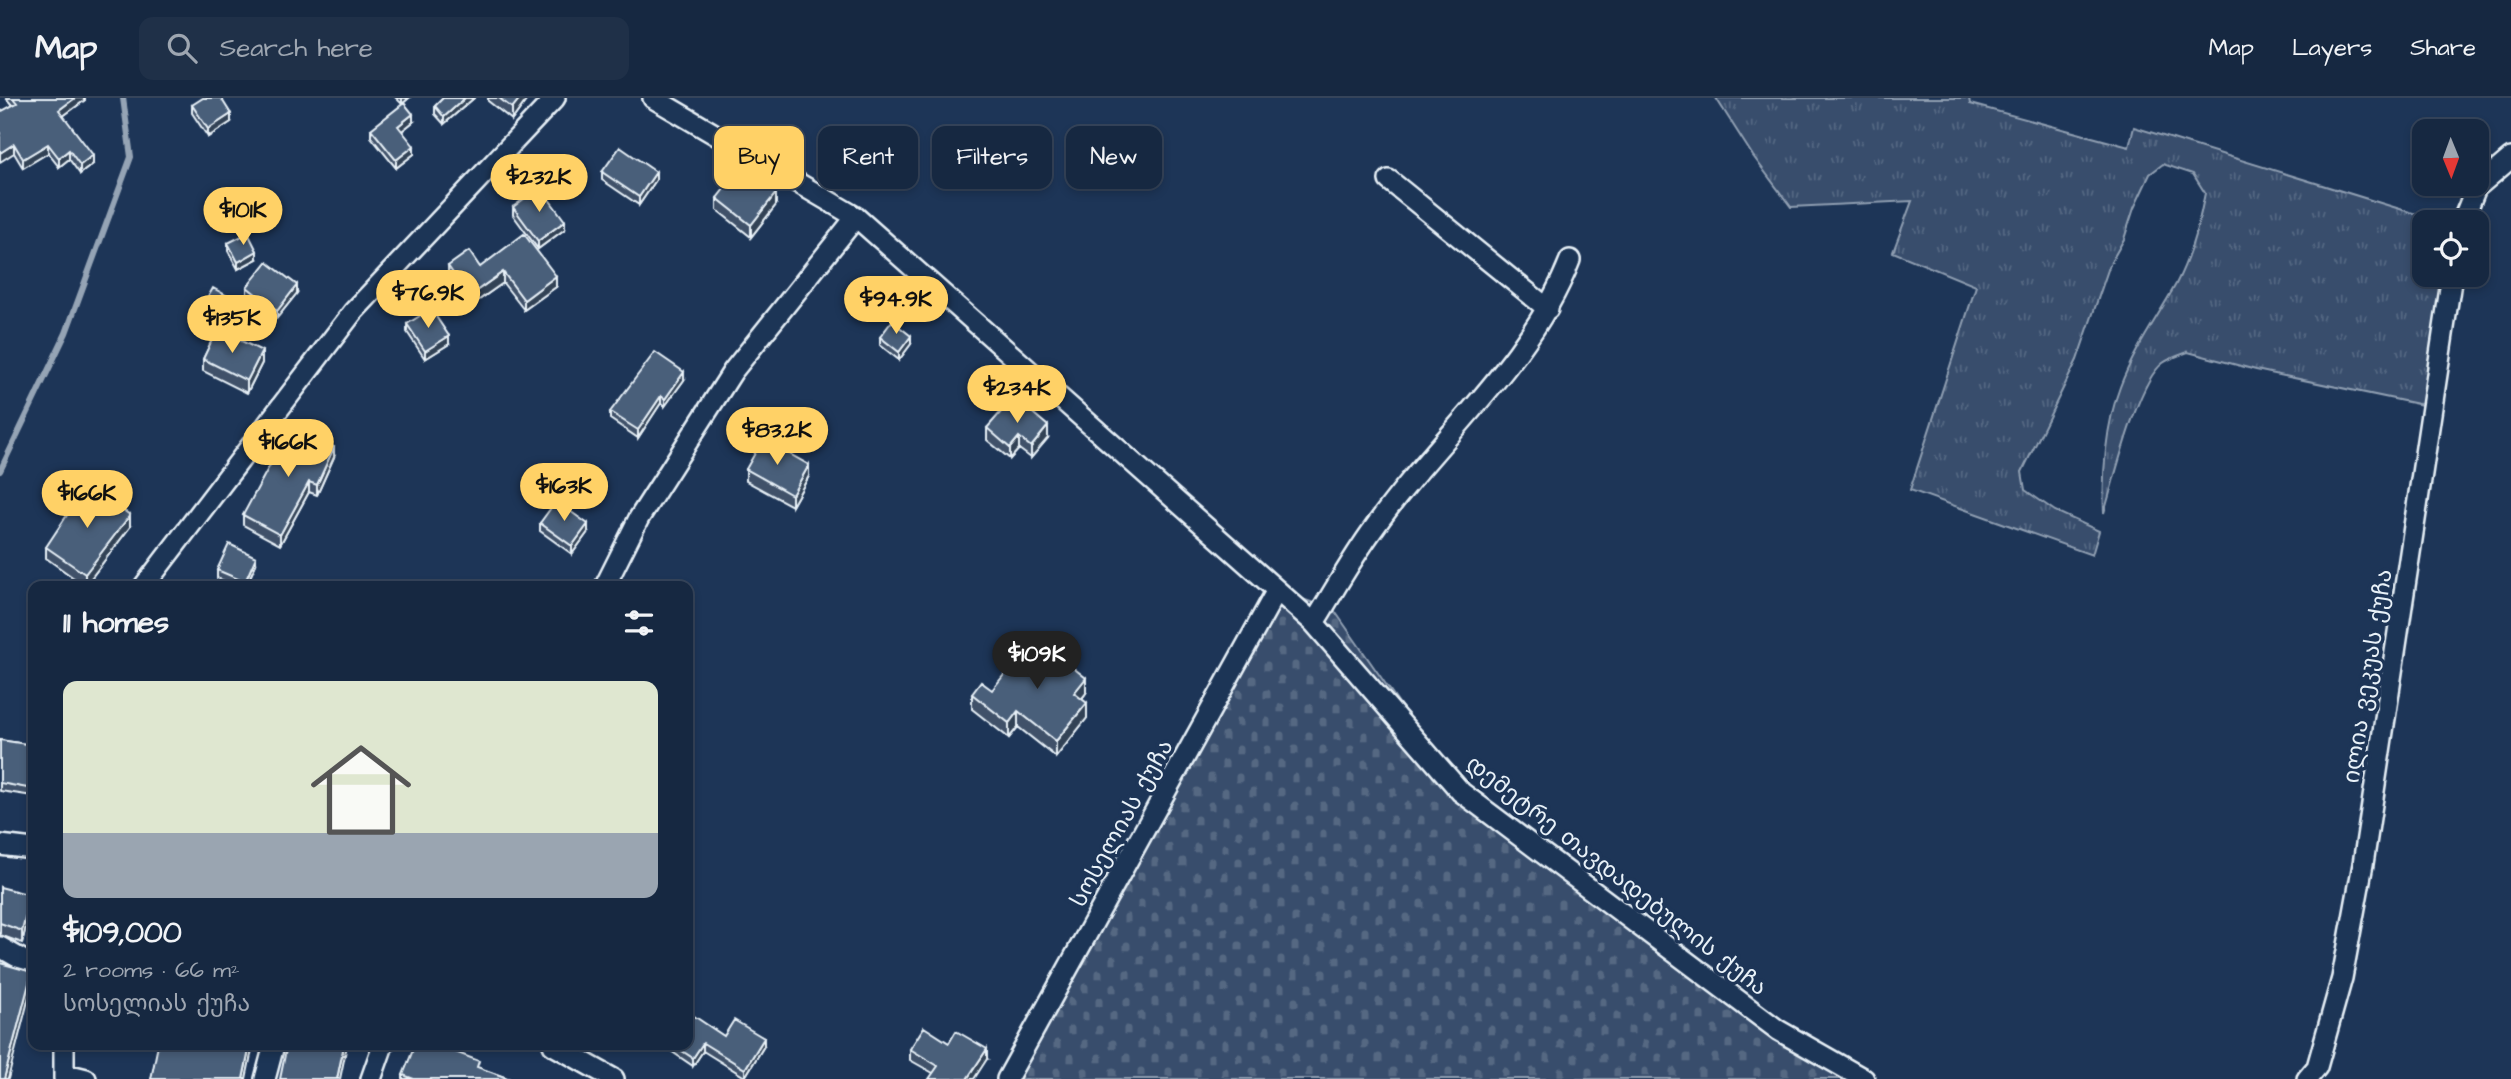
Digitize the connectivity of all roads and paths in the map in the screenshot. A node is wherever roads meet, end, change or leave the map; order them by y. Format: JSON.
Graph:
{"nodes":[{"id":1,"x":555,"y":98,"type":"edge"},
{"id":2,"x":653,"y":98,"type":"edge"},
{"id":3,"x":2511,"y":158,"type":"edge"},
{"id":4,"x":1388,"y":180,"type":"dead end"},
{"id":5,"x":2467,"y":210,"type":"edge"},
{"id":6,"x":856,"y":217,"type":"junction"},
{"id":7,"x":1570,"y":260,"type":"dead end"},
{"id":8,"x":2450,"y":287,"type":"edge"},
{"id":9,"x":1548,"y":309,"type":"junction"},
{"id":10,"x":148,"y":581,"type":"edge"},
{"id":11,"x":608,"y":581,"type":"edge"},
{"id":12,"x":1277,"y":590,"type":"junction"},
{"id":13,"x":1314,"y":623,"type":"junction"},
{"id":14,"x":0,"y":845,"type":"edge"},
{"id":15,"x":28,"y":848,"type":"edge"},
{"id":16,"x":0,"y":947,"type":"edge"},
{"id":17,"x":28,"y":963,"type":"edge"},
{"id":18,"x":66,"y":1050,"type":"edge"},
{"id":19,"x":273,"y":1050,"type":"edge"},
{"id":20,"x":381,"y":1050,"type":"edge"},
{"id":21,"x":562,"y":1050,"type":"edge"},
{"id":22,"x":65,"y":1077,"type":"edge"},
{"id":23,"x":86,"y":1079,"type":"edge"},
{"id":24,"x":265,"y":1079,"type":"edge"},
{"id":25,"x":371,"y":1079,"type":"edge"},
{"id":26,"x":614,"y":1079,"type":"edge"},
{"id":27,"x":1007,"y":1079,"type":"edge"},
{"id":28,"x":1864,"y":1079,"type":"edge"},
{"id":29,"x":2307,"y":1079,"type":"edge"}],
"edges":[{"from":1,"to":10,"type":"street"},
{"from":2,"to":6,"type":"street","name":"დემეტრე თავდადებულის ქუჩა"},
{"from":3,"to":5,"type":"street"},
{"from":4,"to":9,"type":"street"},
{"from":6,"to":11,"type":"street"},
{"from":6,"to":12,"type":"street","name":"დემეტრე თავდადებულის ქუჩა"},
{"from":7,"to":9,"type":"street"},
{"from":8,"to":29,"type":"street","name":"ილია ვეკუას ქუჩა"},
{"from":9,"to":13,"type":"street"},
{"from":12,"to":13,"type":"street","name":"დემეტრე თავდადებულის ქუჩა"},
{"from":12,"to":27,"type":"street","name":"სოსელიას ქუჩა"},
{"from":13,"to":28,"type":"street","name":"დემეტრე თავდადებულის ქუჩა"},
{"from":14,"to":15,"type":"street"},
{"from":16,"to":17,"type":"street"},
{"from":18,"to":22,"type":"street"},
{"from":19,"to":24,"type":"street"},
{"from":20,"to":25,"type":"street"},
{"from":21,"to":26,"type":"street"},
{"from":22,"to":23,"type":"street"}]}
